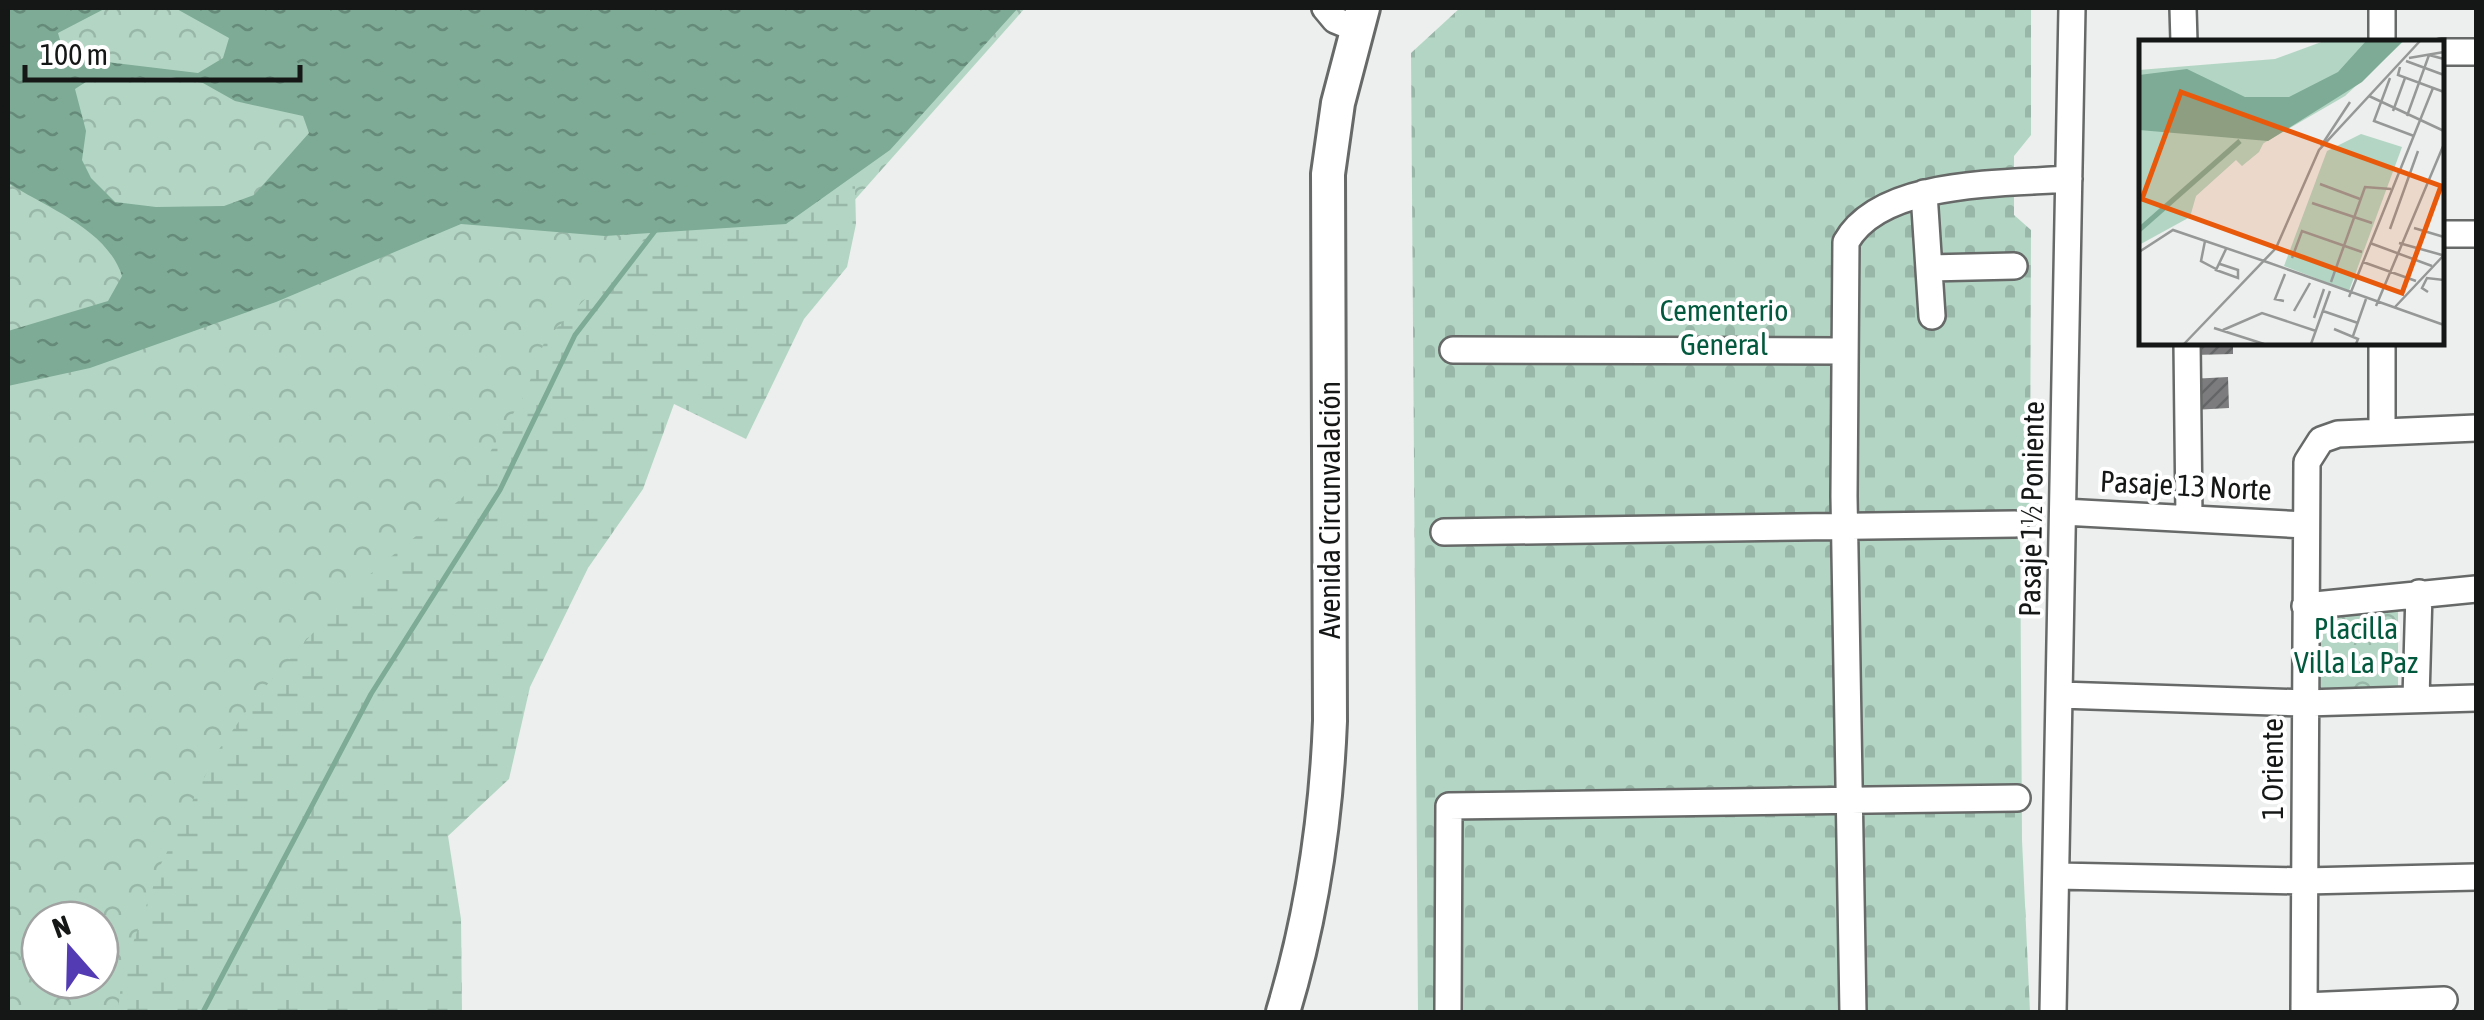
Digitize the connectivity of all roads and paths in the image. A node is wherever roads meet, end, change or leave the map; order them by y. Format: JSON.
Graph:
{"nodes":[{"id":1,"x":1326,"y":8,"type":"edge"},
{"id":2,"x":2072,"y":8,"type":"edge"},
{"id":3,"x":2184,"y":8,"type":"edge"},
{"id":4,"x":2382,"y":8,"type":"edge"},
{"id":5,"x":1360,"y":18,"type":"edge"},
{"id":6,"x":2184,"y":40,"type":"edge"},
{"id":7,"x":2382,"y":40,"type":"edge"},
{"id":8,"x":2444,"y":52,"type":"edge"},
{"id":9,"x":2476,"y":52,"type":"edge"},
{"id":10,"x":2070,"y":180,"type":"junction"},
{"id":11,"x":1924,"y":194,"type":"junction"},
{"id":12,"x":2444,"y":234,"type":"edge"},
{"id":13,"x":2476,"y":234,"type":"edge"},
{"id":14,"x":2014,"y":266,"type":"dead end"},
{"id":15,"x":1928,"y":268,"type":"junction"},
{"id":16,"x":1932,"y":316,"type":"dead end"},
{"id":17,"x":2187,"y":345,"type":"edge"},
{"id":18,"x":2382,"y":345,"type":"edge"},
{"id":19,"x":1454,"y":350,"type":"dead end"},
{"id":20,"x":1843,"y":351,"type":"junction"},
{"id":21,"x":2476,"y":428,"type":"edge"},
{"id":22,"x":2382,"y":431,"type":"junction"},
{"id":23,"x":2063,"y":512,"type":"junction"},
{"id":24,"x":2189,"y":516,"type":"junction"},
{"id":25,"x":2014,"y":524,"type":"dead end"},
{"id":26,"x":2305,"y":524,"type":"junction"},
{"id":27,"x":1845,"y":525,"type":"junction"},
{"id":28,"x":1444,"y":532,"type":"dead end"},
{"id":29,"x":2476,"y":589,"type":"edge"},
{"id":30,"x":2418,"y":593,"type":"junction"},
{"id":31,"x":2305,"y":606,"type":"junction"},
{"id":32,"x":2060,"y":695,"type":"junction"},
{"id":33,"x":2416,"y":698,"type":"junction"},
{"id":34,"x":2476,"y":698,"type":"edge"},
{"id":35,"x":2305,"y":703,"type":"junction"},
{"id":36,"x":2017,"y":798,"type":"dead end"},
{"id":37,"x":1851,"y":800,"type":"junction"},
{"id":38,"x":2057,"y":876,"type":"junction"},
{"id":39,"x":2476,"y":877,"type":"edge"},
{"id":40,"x":2304,"y":881,"type":"junction"},
{"id":41,"x":2444,"y":1000,"type":"dead end"},
{"id":42,"x":2304,"y":1009,"type":"edge"},
{"id":43,"x":1282,"y":1012,"type":"edge"},
{"id":44,"x":1448,"y":1012,"type":"edge"},
{"id":45,"x":1853,"y":1012,"type":"edge"},
{"id":46,"x":2053,"y":1012,"type":"edge"}],
"edges":[{"from":1,"to":5,"type":"street"},
{"from":2,"to":10,"type":"street","name":"Pasaje 1½ Poniente"},
{"from":3,"to":6,"type":"street"},
{"from":4,"to":7,"type":"street"},
{"from":5,"to":43,"type":"main road","name":"Avenida Circunvalación"},
{"from":8,"to":9,"type":"street"},
{"from":10,"to":11,"type":"street"},
{"from":10,"to":23,"type":"street","name":"Pasaje 1½ Poniente"},
{"from":11,"to":15,"type":"street"},
{"from":11,"to":20,"type":"street"},
{"from":12,"to":13,"type":"street"},
{"from":14,"to":15,"type":"street"},
{"from":15,"to":16,"type":"street"},
{"from":17,"to":24,"type":"street"},
{"from":18,"to":22,"type":"street"},
{"from":19,"to":20,"type":"street"},
{"from":20,"to":27,"type":"street"},
{"from":21,"to":22,"type":"street"},
{"from":22,"to":26,"type":"street","name":"1 Oriente"},
{"from":23,"to":24,"type":"street","name":"Pasaje 13 Norte"},
{"from":23,"to":32,"type":"street","name":"Pasaje 1½ Poniente"},
{"from":24,"to":26,"type":"street","name":"Pasaje 13 Norte"},
{"from":25,"to":27,"type":"street"},
{"from":26,"to":31,"type":"street","name":"1 Oriente"},
{"from":27,"to":28,"type":"street"},
{"from":27,"to":37,"type":"street"},
{"from":29,"to":30,"type":"street"},
{"from":30,"to":31,"type":"street"},
{"from":30,"to":33,"type":"street"},
{"from":31,"to":35,"type":"street","name":"1 Oriente"},
{"from":32,"to":35,"type":"street"},
{"from":32,"to":38,"type":"street","name":"Pasaje 1½ Poniente"},
{"from":33,"to":34,"type":"street"},
{"from":33,"to":35,"type":"street"},
{"from":35,"to":40,"type":"street","name":"1 Oriente"},
{"from":36,"to":37,"type":"street"},
{"from":37,"to":44,"type":"street"},
{"from":37,"to":45,"type":"street"},
{"from":38,"to":40,"type":"street"},
{"from":38,"to":46,"type":"street","name":"Pasaje 1½ Poniente"},
{"from":39,"to":40,"type":"street"},
{"from":40,"to":42,"type":"street","name":"1 Oriente"},
{"from":41,"to":42,"type":"street"}]}
